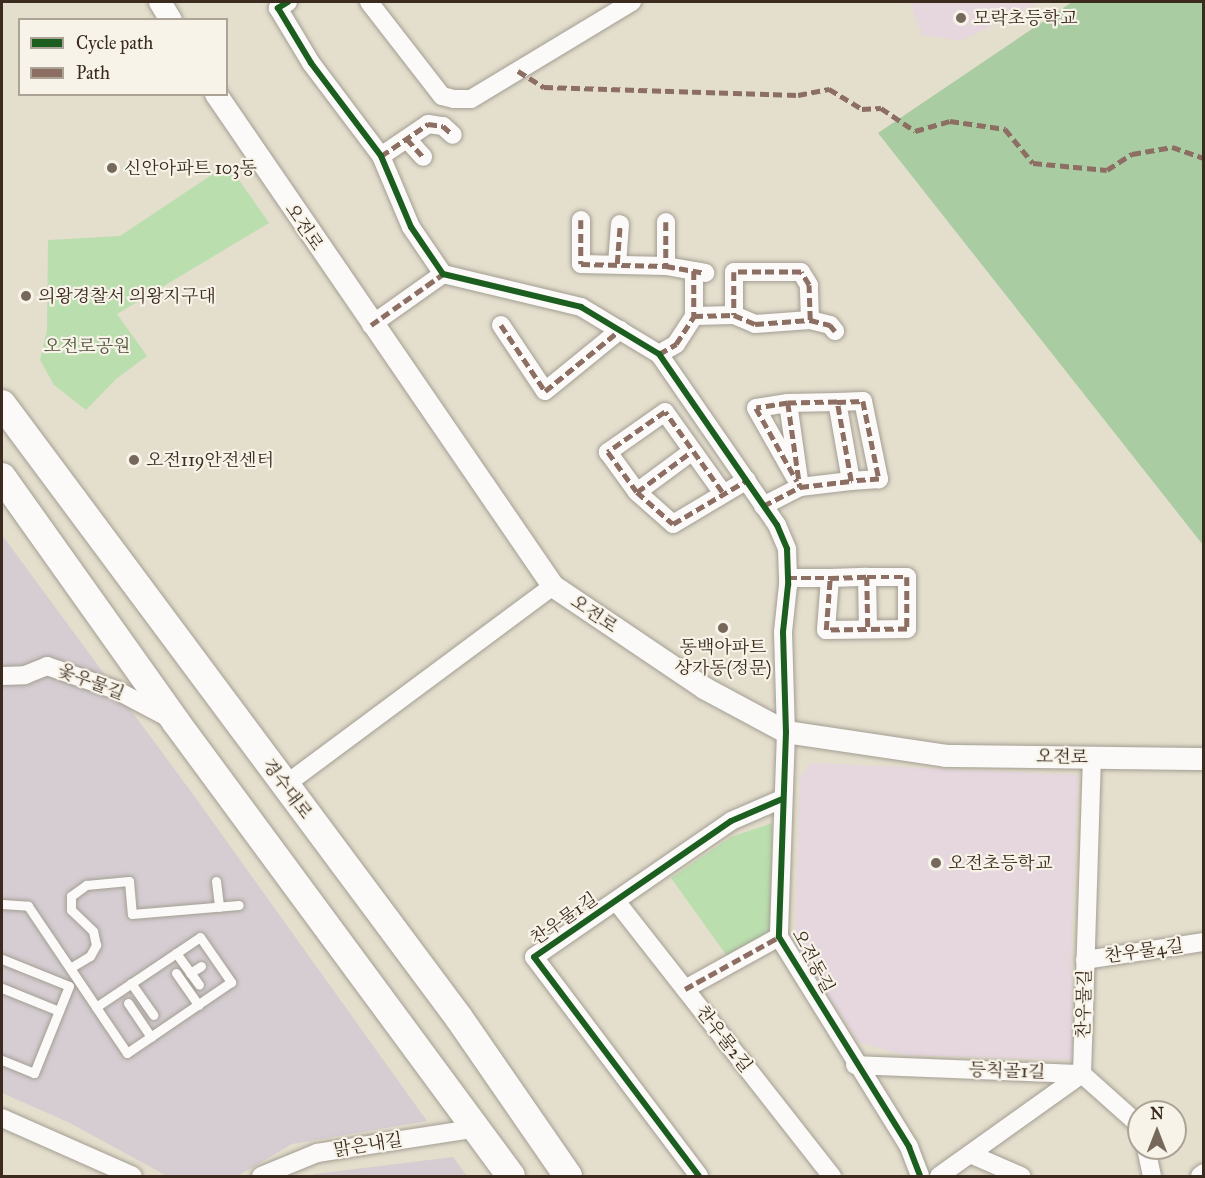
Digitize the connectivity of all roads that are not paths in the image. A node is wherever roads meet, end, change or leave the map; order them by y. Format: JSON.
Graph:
{"nodes":[{"id":1,"x":160,"y":2,"type":"edge"},
{"id":2,"x":288,"y":2,"type":"edge"},
{"id":3,"x":369,"y":2,"type":"edge"},
{"id":4,"x":632,"y":2,"type":"edge"},
{"id":5,"x":170,"y":18,"type":"edge"},
{"id":6,"x":217,"y":96,"type":"edge"},
{"id":7,"x":453,"y":135,"type":"dead end"},
{"id":8,"x":407,"y":138,"type":"junction"},
{"id":9,"x":381,"y":156,"type":"junction"},
{"id":10,"x":423,"y":157,"type":"dead end"},
{"id":11,"x":581,"y":219,"type":"dead end"},
{"id":12,"x":666,"y":222,"type":"dead end"},
{"id":13,"x":620,"y":224,"type":"dead end"},
{"id":14,"x":617,"y":264,"type":"junction"},
{"id":15,"x":666,"y":266,"type":"junction"},
{"id":16,"x":443,"y":274,"type":"junction"},
{"id":17,"x":734,"y":315,"type":"junction"},
{"id":18,"x":694,"y":316,"type":"junction"},
{"id":19,"x":810,"y":320,"type":"junction"},
{"id":20,"x":371,"y":325,"type":"junction"},
{"id":21,"x":501,"y":326,"type":"dead end"},
{"id":22,"x":620,"y":330,"type":"junction"},
{"id":23,"x":836,"y":331,"type":"dead end"},
{"id":24,"x":659,"y":354,"type":"junction"},
{"id":25,"x":837,"y":402,"type":"junction"},
{"id":26,"x":788,"y":403,"type":"junction"},
{"id":27,"x":2,"y":404,"type":"edge"},
{"id":28,"x":691,"y":452,"type":"junction"},
{"id":29,"x":2,"y":477,"type":"edge"},
{"id":30,"x":747,"y":480,"type":"junction"},
{"id":31,"x":851,"y":481,"type":"junction"},
{"id":32,"x":800,"y":487,"type":"junction"},
{"id":33,"x":637,"y":492,"type":"junction"},
{"id":34,"x":722,"y":492,"type":"junction"},
{"id":35,"x":764,"y":506,"type":"junction"},
{"id":36,"x":867,"y":577,"type":"junction"},
{"id":37,"x":788,"y":578,"type":"junction"},
{"id":38,"x":830,"y":578,"type":"junction"},
{"id":39,"x":553,"y":586,"type":"junction"},
{"id":40,"x":867,"y":629,"type":"junction"},
{"id":41,"x":2,"y":676,"type":"edge"},
{"id":42,"x":176,"y":722,"type":"junction"},
{"id":43,"x":786,"y":732,"type":"junction"},
{"id":44,"x":1092,"y":758,"type":"junction"},
{"id":45,"x":1203,"y":759,"type":"edge"},
{"id":46,"x":285,"y":785,"type":"junction"},
{"id":47,"x":782,"y":799,"type":"junction"},
{"id":48,"x":216,"y":881,"type":"dead end"},
{"id":49,"x":616,"y":901,"type":"junction"},
{"id":50,"x":2,"y":904,"type":"edge"},
{"id":51,"x":239,"y":904,"type":"dead end"},
{"id":52,"x":219,"y":907,"type":"junction"},
{"id":53,"x":778,"y":937,"type":"junction"},
{"id":54,"x":1203,"y":942,"type":"edge"},
{"id":55,"x":177,"y":952,"type":"junction"},
{"id":56,"x":2,"y":959,"type":"edge"},
{"id":57,"x":1085,"y":960,"type":"junction"},
{"id":58,"x":201,"y":966,"type":"dead end"},
{"id":59,"x":70,"y":968,"type":"junction"},
{"id":60,"x":176,"y":973,"type":"dead end"},
{"id":61,"x":190,"y":973,"type":"junction"},
{"id":62,"x":182,"y":982,"type":"junction"},
{"id":63,"x":131,"y":983,"type":"junction"},
{"id":64,"x":199,"y":985,"type":"dead end"},
{"id":65,"x":2,"y":988,"type":"edge"},
{"id":66,"x":173,"y":988,"type":"dead end"},
{"id":67,"x":686,"y":990,"type":"junction"},
{"id":68,"x":155,"y":999,"type":"dead end"},
{"id":69,"x":128,"y":1003,"type":"dead end"},
{"id":70,"x":146,"y":1005,"type":"junction"},
{"id":71,"x":198,"y":1005,"type":"junction"},
{"id":72,"x":96,"y":1007,"type":"junction"},
{"id":73,"x":59,"y":1011,"type":"junction"},
{"id":74,"x":134,"y":1012,"type":"junction"},
{"id":75,"x":153,"y":1015,"type":"dead end"},
{"id":76,"x":126,"y":1018,"type":"dead end"},
{"id":77,"x":151,"y":1037,"type":"junction"},
{"id":78,"x":2,"y":1060,"type":"edge"},
{"id":79,"x":855,"y":1065,"type":"junction"},
{"id":80,"x":1082,"y":1074,"type":"junction"},
{"id":81,"x":1127,"y":1114,"type":"edge"},
{"id":82,"x":2,"y":1118,"type":"edge"},
{"id":83,"x":479,"y":1128,"type":"junction"},
{"id":84,"x":970,"y":1154,"type":"junction"},
{"id":85,"x":1149,"y":1160,"type":"edge"},
{"id":86,"x":1203,"y":1173,"type":"edge"},
{"id":87,"x":133,"y":1176,"type":"edge"},
{"id":88,"x":261,"y":1176,"type":"edge"},
{"id":89,"x":512,"y":1176,"type":"edge"},
{"id":90,"x":568,"y":1176,"type":"edge"},
{"id":91,"x":699,"y":1176,"type":"edge"},
{"id":92,"x":832,"y":1176,"type":"edge"},
{"id":93,"x":920,"y":1176,"type":"edge"},
{"id":94,"x":939,"y":1176,"type":"edge"},
{"id":95,"x":1021,"y":1176,"type":"edge"},
{"id":96,"x":1152,"y":1176,"type":"edge"},
{"id":97,"x":1200,"y":1176,"type":"edge"}],
"edges":[{"from":1,"to":5,"type":"street"},
{"from":2,"to":9,"type":"street"},
{"from":3,"to":4,"type":"street"},
{"from":6,"to":20,"type":"street","name":"오전로"},
{"from":7,"to":8,"type":"street"},
{"from":8,"to":9,"type":"street"},
{"from":8,"to":10,"type":"street"},
{"from":9,"to":16,"type":"street"},
{"from":11,"to":14,"type":"street"},
{"from":12,"to":15,"type":"street"},
{"from":13,"to":14,"type":"street"},
{"from":14,"to":15,"type":"street"},
{"from":15,"to":18,"type":"street"},
{"from":16,"to":20,"type":"street"},
{"from":16,"to":22,"type":"street"},
{"from":17,"to":18,"type":"street"},
{"from":17,"to":19,"type":"street"},
{"from":17,"to":19,"type":"street"},
{"from":18,"to":24,"type":"street"},
{"from":19,"to":23,"type":"street"},
{"from":20,"to":39,"type":"street","name":"오전로"},
{"from":21,"to":22,"type":"street"},
{"from":22,"to":24,"type":"street"},
{"from":24,"to":30,"type":"street","name":"오전동길"},
{"from":25,"to":26,"type":"street"},
{"from":25,"to":31,"type":"street"},
{"from":25,"to":31,"type":"street"},
{"from":26,"to":32,"type":"street"},
{"from":26,"to":32,"type":"street"},
{"from":27,"to":46,"type":"main road","name":"경수대로"},
{"from":28,"to":33,"type":"street"},
{"from":28,"to":33,"type":"street"},
{"from":28,"to":34,"type":"street"},
{"from":29,"to":42,"type":"main road"},
{"from":30,"to":34,"type":"street"},
{"from":30,"to":35,"type":"street","name":"오전동길"},
{"from":31,"to":32,"type":"street"},
{"from":32,"to":35,"type":"street"},
{"from":33,"to":34,"type":"street"},
{"from":35,"to":37,"type":"street","name":"오전동길"},
{"from":36,"to":38,"type":"street"},
{"from":36,"to":40,"type":"street"},
{"from":36,"to":40,"type":"street"},
{"from":37,"to":38,"type":"street"},
{"from":37,"to":43,"type":"street","name":"오전동길"},
{"from":38,"to":40,"type":"street"},
{"from":39,"to":43,"type":"street","name":"오전로"},
{"from":39,"to":46,"type":"street"},
{"from":41,"to":42,"type":"street","name":"옻우물길"},
{"from":42,"to":83,"type":"main road"},
{"from":43,"to":44,"type":"street","name":"오전로"},
{"from":43,"to":47,"type":"street","name":"오전동길"},
{"from":44,"to":45,"type":"street","name":"오전로"},
{"from":44,"to":57,"type":"street","name":"찬우물길"},
{"from":46,"to":90,"type":"main road","name":"경수대로"},
{"from":47,"to":49,"type":"street","name":"찬우물1길"},
{"from":47,"to":53,"type":"street","name":"오전동길"},
{"from":48,"to":52,"type":"lane"},
{"from":49,"to":67,"type":"street","name":"찬우물2길"},
{"from":49,"to":91,"type":"street","name":"찬우물1길"},
{"from":50,"to":59,"type":"lane"},
{"from":51,"to":52,"type":"lane"},
{"from":52,"to":59,"type":"lane"},
{"from":53,"to":67,"type":"street"},
{"from":53,"to":79,"type":"street","name":"오전동길"},
{"from":54,"to":57,"type":"street","name":"찬우물4길"},
{"from":55,"to":61,"type":"lane"},
{"from":55,"to":63,"type":"lane"},
{"from":55,"to":71,"type":"lane"},
{"from":56,"to":73,"type":"lane"},
{"from":57,"to":80,"type":"street","name":"찬우물길"},
{"from":58,"to":61,"type":"lane"},
{"from":59,"to":72,"type":"lane"},
{"from":60,"to":62,"type":"lane"},
{"from":61,"to":64,"type":"lane"},
{"from":62,"to":66,"type":"lane"},
{"from":62,"to":71,"type":"lane"},
{"from":63,"to":70,"type":"lane"},
{"from":63,"to":72,"type":"lane"},
{"from":65,"to":73,"type":"lane"},
{"from":67,"to":92,"type":"street","name":"찬우물2길"},
{"from":68,"to":70,"type":"lane"},
{"from":69,"to":74,"type":"lane"},
{"from":70,"to":75,"type":"lane"},
{"from":71,"to":77,"type":"lane"},
{"from":72,"to":77,"type":"lane"},
{"from":73,"to":78,"type":"lane"},
{"from":74,"to":76,"type":"lane"},
{"from":74,"to":77,"type":"lane"},
{"from":79,"to":80,"type":"street","name":"등칙골1길"},
{"from":79,"to":93,"type":"street","name":"오전동길"},
{"from":80,"to":81,"type":"street"},
{"from":80,"to":84,"type":"street"},
{"from":82,"to":87,"type":"street"},
{"from":83,"to":88,"type":"street","name":"맑은내길"},
{"from":83,"to":89,"type":"main road"},
{"from":84,"to":94,"type":"street"},
{"from":84,"to":95,"type":"street"},
{"from":85,"to":96,"type":"street"},
{"from":86,"to":97,"type":"street"}]}
